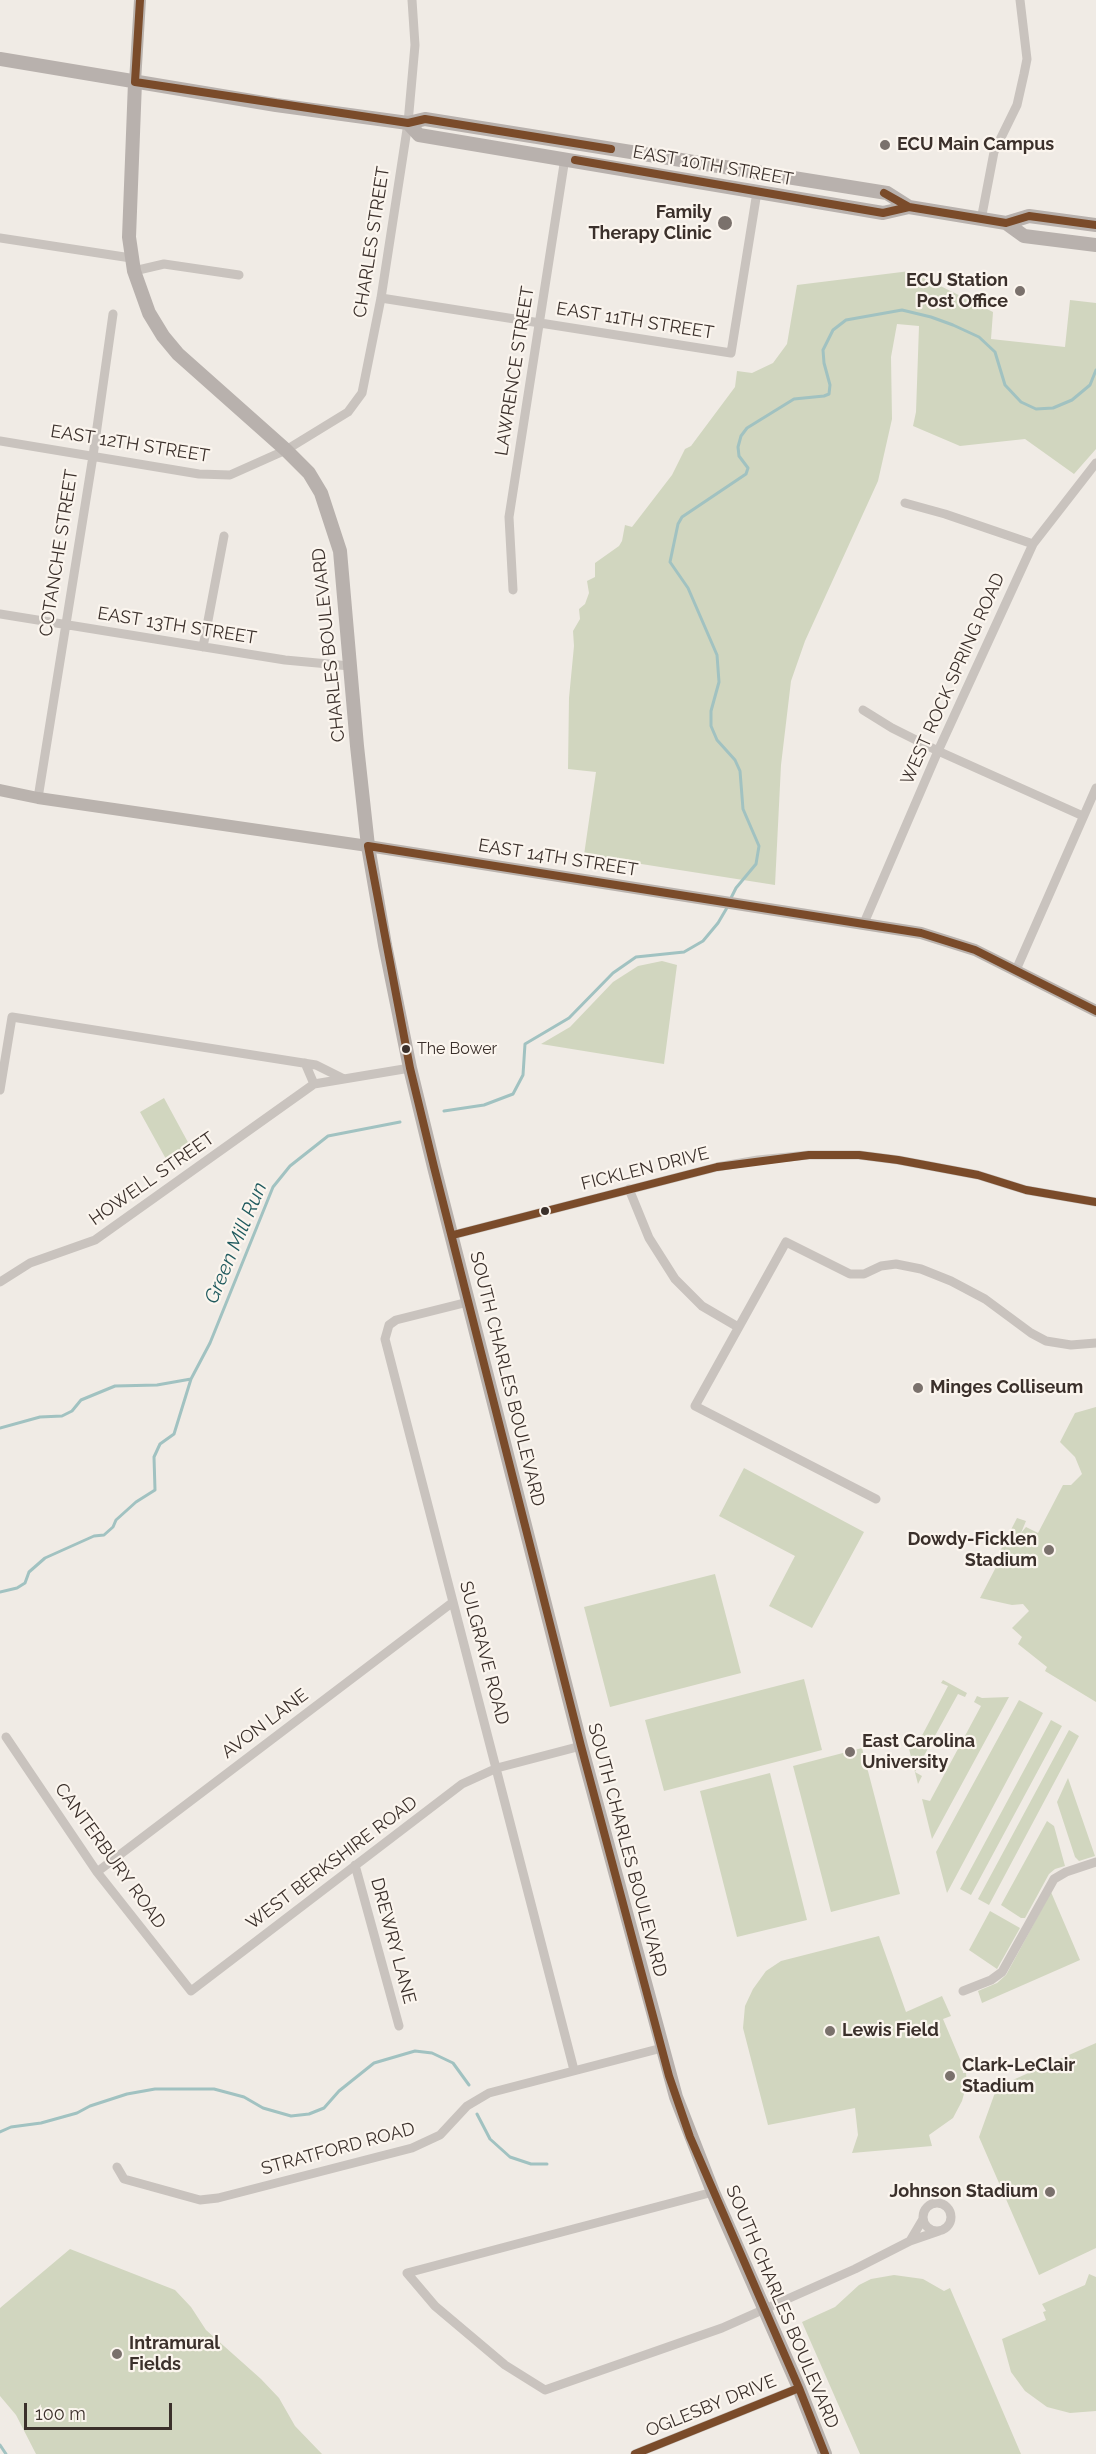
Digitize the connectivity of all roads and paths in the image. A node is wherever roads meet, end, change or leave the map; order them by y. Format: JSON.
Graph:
{"nodes":[{"id":1,"x":140,"y":0,"type":"edge"},
{"id":2,"x":412,"y":0,"type":"edge"},
{"id":3,"x":1020,"y":0,"type":"edge"},
{"id":4,"x":0,"y":59,"type":"edge"},
{"id":5,"x":135,"y":82,"type":"junction"},
{"id":6,"x":408,"y":123,"type":"junction"},
{"id":7,"x":565,"y":158,"type":"junction"},
{"id":8,"x":729,"y":168,"type":"junction"},
{"id":9,"x":668,"y":177,"type":"junction"},
{"id":10,"x":757,"y":192,"type":"junction"},
{"id":11,"x":909,"y":207,"type":"junction"},
{"id":12,"x":981,"y":220,"type":"junction"},
{"id":13,"x":1006,"y":224,"type":"junction"},
{"id":14,"x":1096,"y":225,"type":"edge"},
{"id":15,"x":0,"y":238,"type":"edge"},
{"id":16,"x":1096,"y":245,"type":"edge"},
{"id":17,"x":133,"y":265,"type":"junction"},
{"id":18,"x":238,"y":275,"type":"dead end"},
{"id":19,"x":381,"y":298,"type":"junction"},
{"id":20,"x":113,"y":314,"type":"dead end"},
{"id":21,"x":538,"y":323,"type":"junction"},
{"id":22,"x":0,"y":441,"type":"edge"},
{"id":23,"x":286,"y":450,"type":"junction"},
{"id":24,"x":93,"y":456,"type":"junction"},
{"id":25,"x":1096,"y":463,"type":"edge"},
{"id":26,"x":905,"y":503,"type":"dead end"},
{"id":27,"x":224,"y":536,"type":"dead end"},
{"id":28,"x":1033,"y":544,"type":"junction"},
{"id":29,"x":513,"y":590,"type":"dead end"},
{"id":30,"x":0,"y":614,"type":"edge"},
{"id":31,"x":66,"y":624,"type":"junction"},
{"id":32,"x":203,"y":646,"type":"junction"},
{"id":33,"x":350,"y":666,"type":"junction"},
{"id":34,"x":863,"y":710,"type":"dead end"},
{"id":35,"x":938,"y":751,"type":"junction"},
{"id":36,"x":1096,"y":788,"type":"edge"},
{"id":37,"x":0,"y":790,"type":"edge"},
{"id":38,"x":38,"y":798,"type":"junction"},
{"id":39,"x":1083,"y":816,"type":"junction"},
{"id":40,"x":368,"y":846,"type":"junction"},
{"id":41,"x":864,"y":923,"type":"junction"},
{"id":42,"x":1016,"y":970,"type":"junction"},
{"id":43,"x":1096,"y":1011,"type":"edge"},
{"id":44,"x":305,"y":1064,"type":"junction"},
{"id":45,"x":410,"y":1068,"type":"junction"},
{"id":46,"x":344,"y":1079,"type":"junction"},
{"id":47,"x":314,"y":1084,"type":"junction"},
{"id":48,"x":0,"y":1090,"type":"edge"},
{"id":49,"x":628,"y":1189,"type":"junction"},
{"id":50,"x":1096,"y":1202,"type":"edge"},
{"id":51,"x":453,"y":1236,"type":"junction"},
{"id":52,"x":0,"y":1282,"type":"edge"},
{"id":53,"x":468,"y":1302,"type":"junction"},
{"id":54,"x":738,"y":1327,"type":"junction"},
{"id":55,"x":1096,"y":1342,"type":"edge"},
{"id":56,"x":876,"y":1499,"type":"dead end"},
{"id":57,"x":453,"y":1602,"type":"junction"},
{"id":58,"x":6,"y":1737,"type":"dead end"},
{"id":59,"x":581,"y":1746,"type":"junction"},
{"id":60,"x":497,"y":1768,"type":"junction"},
{"id":61,"x":1096,"y":1862,"type":"edge"},
{"id":62,"x":355,"y":1865,"type":"junction"},
{"id":63,"x":97,"y":1872,"type":"junction"},
{"id":64,"x":191,"y":1991,"type":"joint"},
{"id":65,"x":963,"y":1991,"type":"dead end"},
{"id":66,"x":399,"y":2026,"type":"dead end"},
{"id":67,"x":662,"y":2048,"type":"junction"},
{"id":68,"x":574,"y":2070,"type":"junction"},
{"id":69,"x":117,"y":2168,"type":"dead end"},
{"id":70,"x":713,"y":2192,"type":"junction"},
{"id":71,"x":923,"y":2219,"type":"junction"},
{"id":72,"x":939,"y":2231,"type":"junction"},
{"id":73,"x":910,"y":2241,"type":"junction"},
{"id":74,"x":764,"y":2310,"type":"junction"},
{"id":75,"x":799,"y":2388,"type":"junction"},
{"id":76,"x":635,"y":2454,"type":"edge"},
{"id":77,"x":825,"y":2454,"type":"edge"}],
"edges":[{"from":1,"to":5,"type":"street"},
{"from":2,"to":6,"type":"street","name":"CHARLES STREET"},
{"from":3,"to":12,"type":"street"},
{"from":4,"to":5,"type":"main road","name":"EAST 10TH STREET"},
{"from":5,"to":6,"type":"main road","name":"EAST 10TH STREET"},
{"from":5,"to":17,"type":"main road","name":"CHARLES BOULEVARD"},
{"from":6,"to":7,"type":"main road","name":"EAST 10TH STREET"},
{"from":6,"to":8,"type":"main road","name":"EAST 10TH STREET"},
{"from":6,"to":19,"type":"street","name":"CHARLES STREET"},
{"from":7,"to":9,"type":"main road","name":"EAST 10TH STREET"},
{"from":7,"to":21,"type":"street","name":"LAWRENCE STREET"},
{"from":8,"to":9,"type":"main road"},
{"from":8,"to":11,"type":"main road","name":"EAST 10TH STREET"},
{"from":9,"to":10,"type":"main road","name":"EAST 10TH STREET"},
{"from":10,"to":11,"type":"main road","name":"EAST 10TH STREET"},
{"from":10,"to":21,"type":"street","name":"EAST 11TH STREET"},
{"from":11,"to":12,"type":"main road","name":"EAST 10TH STREET"},
{"from":12,"to":13,"type":"main road","name":"EAST 10TH STREET"},
{"from":13,"to":14,"type":"main road","name":"EAST 10TH STREET"},
{"from":13,"to":16,"type":"main road","name":"EAST 10TH STREET"},
{"from":15,"to":17,"type":"street"},
{"from":17,"to":18,"type":"street"},
{"from":17,"to":23,"type":"main road","name":"CHARLES BOULEVARD"},
{"from":19,"to":21,"type":"street","name":"EAST 11TH STREET"},
{"from":19,"to":23,"type":"street","name":"CHARLES STREET"},
{"from":20,"to":24,"type":"street","name":"COTANCHE STREET"},
{"from":21,"to":29,"type":"street","name":"LAWRENCE STREET"},
{"from":22,"to":24,"type":"street","name":"EAST 12TH STREET"},
{"from":23,"to":24,"type":"street","name":"EAST 12TH STREET"},
{"from":23,"to":33,"type":"main road","name":"CHARLES BOULEVARD"},
{"from":24,"to":31,"type":"street","name":"COTANCHE STREET"},
{"from":25,"to":28,"type":"street","name":"WEST ROCK SPRING ROAD"},
{"from":26,"to":28,"type":"street"},
{"from":27,"to":32,"type":"street"},
{"from":28,"to":35,"type":"street","name":"WEST ROCK SPRING ROAD"},
{"from":30,"to":31,"type":"street","name":"EAST 13TH STREET"},
{"from":31,"to":32,"type":"street","name":"EAST 13TH STREET"},
{"from":31,"to":38,"type":"street","name":"COTANCHE STREET"},
{"from":32,"to":33,"type":"street","name":"EAST 13TH STREET"},
{"from":33,"to":40,"type":"main road","name":"CHARLES BOULEVARD"},
{"from":34,"to":35,"type":"street"},
{"from":35,"to":39,"type":"street"},
{"from":35,"to":41,"type":"street","name":"WEST ROCK SPRING ROAD"},
{"from":36,"to":39,"type":"street"},
{"from":37,"to":38,"type":"street","name":"EAST 14TH STREET"},
{"from":38,"to":40,"type":"street","name":"EAST 14TH STREET"},
{"from":39,"to":42,"type":"street"},
{"from":40,"to":41,"type":"street","name":"EAST 14TH STREET"},
{"from":40,"to":45,"type":"main road","name":"CHARLES BOULEVARD"},
{"from":41,"to":42,"type":"street","name":"EAST 14TH STREET"},
{"from":42,"to":43,"type":"street","name":"EAST 14TH STREET"},
{"from":44,"to":46,"type":"street"},
{"from":44,"to":47,"type":"street"},
{"from":44,"to":48,"type":"street"},
{"from":45,"to":46,"type":"street","name":"HOWELL STREET"},
{"from":45,"to":51,"type":"main road","name":"CHARLES BOULEVARD"},
{"from":46,"to":47,"type":"street","name":"HOWELL STREET"},
{"from":47,"to":52,"type":"street","name":"HOWELL STREET"},
{"from":49,"to":50,"type":"street","name":"FICKLEN DRIVE"},
{"from":49,"to":51,"type":"street","name":"FICKLEN DRIVE"},
{"from":49,"to":54,"type":"street"},
{"from":51,"to":53,"type":"main road","name":"SOUTH CHARLES BOULEVARD"},
{"from":53,"to":57,"type":"street","name":"SULGRAVE ROAD"},
{"from":53,"to":59,"type":"main road","name":"SOUTH CHARLES BOULEVARD"},
{"from":54,"to":55,"type":"street"},
{"from":54,"to":56,"type":"street"},
{"from":57,"to":60,"type":"street","name":"SULGRAVE ROAD"},
{"from":57,"to":63,"type":"street","name":"AVON LANE"},
{"from":58,"to":63,"type":"street","name":"CANTERBURY ROAD"},
{"from":59,"to":60,"type":"street","name":"WEST BERKSHIRE ROAD"},
{"from":59,"to":67,"type":"main road","name":"SOUTH CHARLES BOULEVARD"},
{"from":60,"to":62,"type":"street","name":"WEST BERKSHIRE ROAD"},
{"from":60,"to":68,"type":"street","name":"SULGRAVE ROAD"},
{"from":61,"to":65,"type":"street"},
{"from":62,"to":64,"type":"street","name":"WEST BERKSHIRE ROAD"},
{"from":62,"to":66,"type":"street","name":"DREWRY LANE"},
{"from":63,"to":64,"type":"street","name":"CANTERBURY ROAD"},
{"from":67,"to":68,"type":"street","name":"STRATFORD ROAD"},
{"from":67,"to":70,"type":"main road","name":"SOUTH CHARLES BOULEVARD"},
{"from":68,"to":69,"type":"street","name":"STRATFORD ROAD"},
{"from":70,"to":74,"type":"main road","name":"SOUTH CHARLES BOULEVARD"},
{"from":70,"to":74,"type":"street"},
{"from":71,"to":72,"type":"street"},
{"from":71,"to":72,"type":"street"},
{"from":71,"to":73,"type":"street"},
{"from":72,"to":73,"type":"street"},
{"from":73,"to":74,"type":"street"},
{"from":74,"to":75,"type":"main road","name":"SOUTH CHARLES BOULEVARD"},
{"from":75,"to":76,"type":"street","name":"OGLESBY DRIVE"},
{"from":75,"to":77,"type":"main road","name":"SOUTH CHARLES BOULEVARD"}]}
